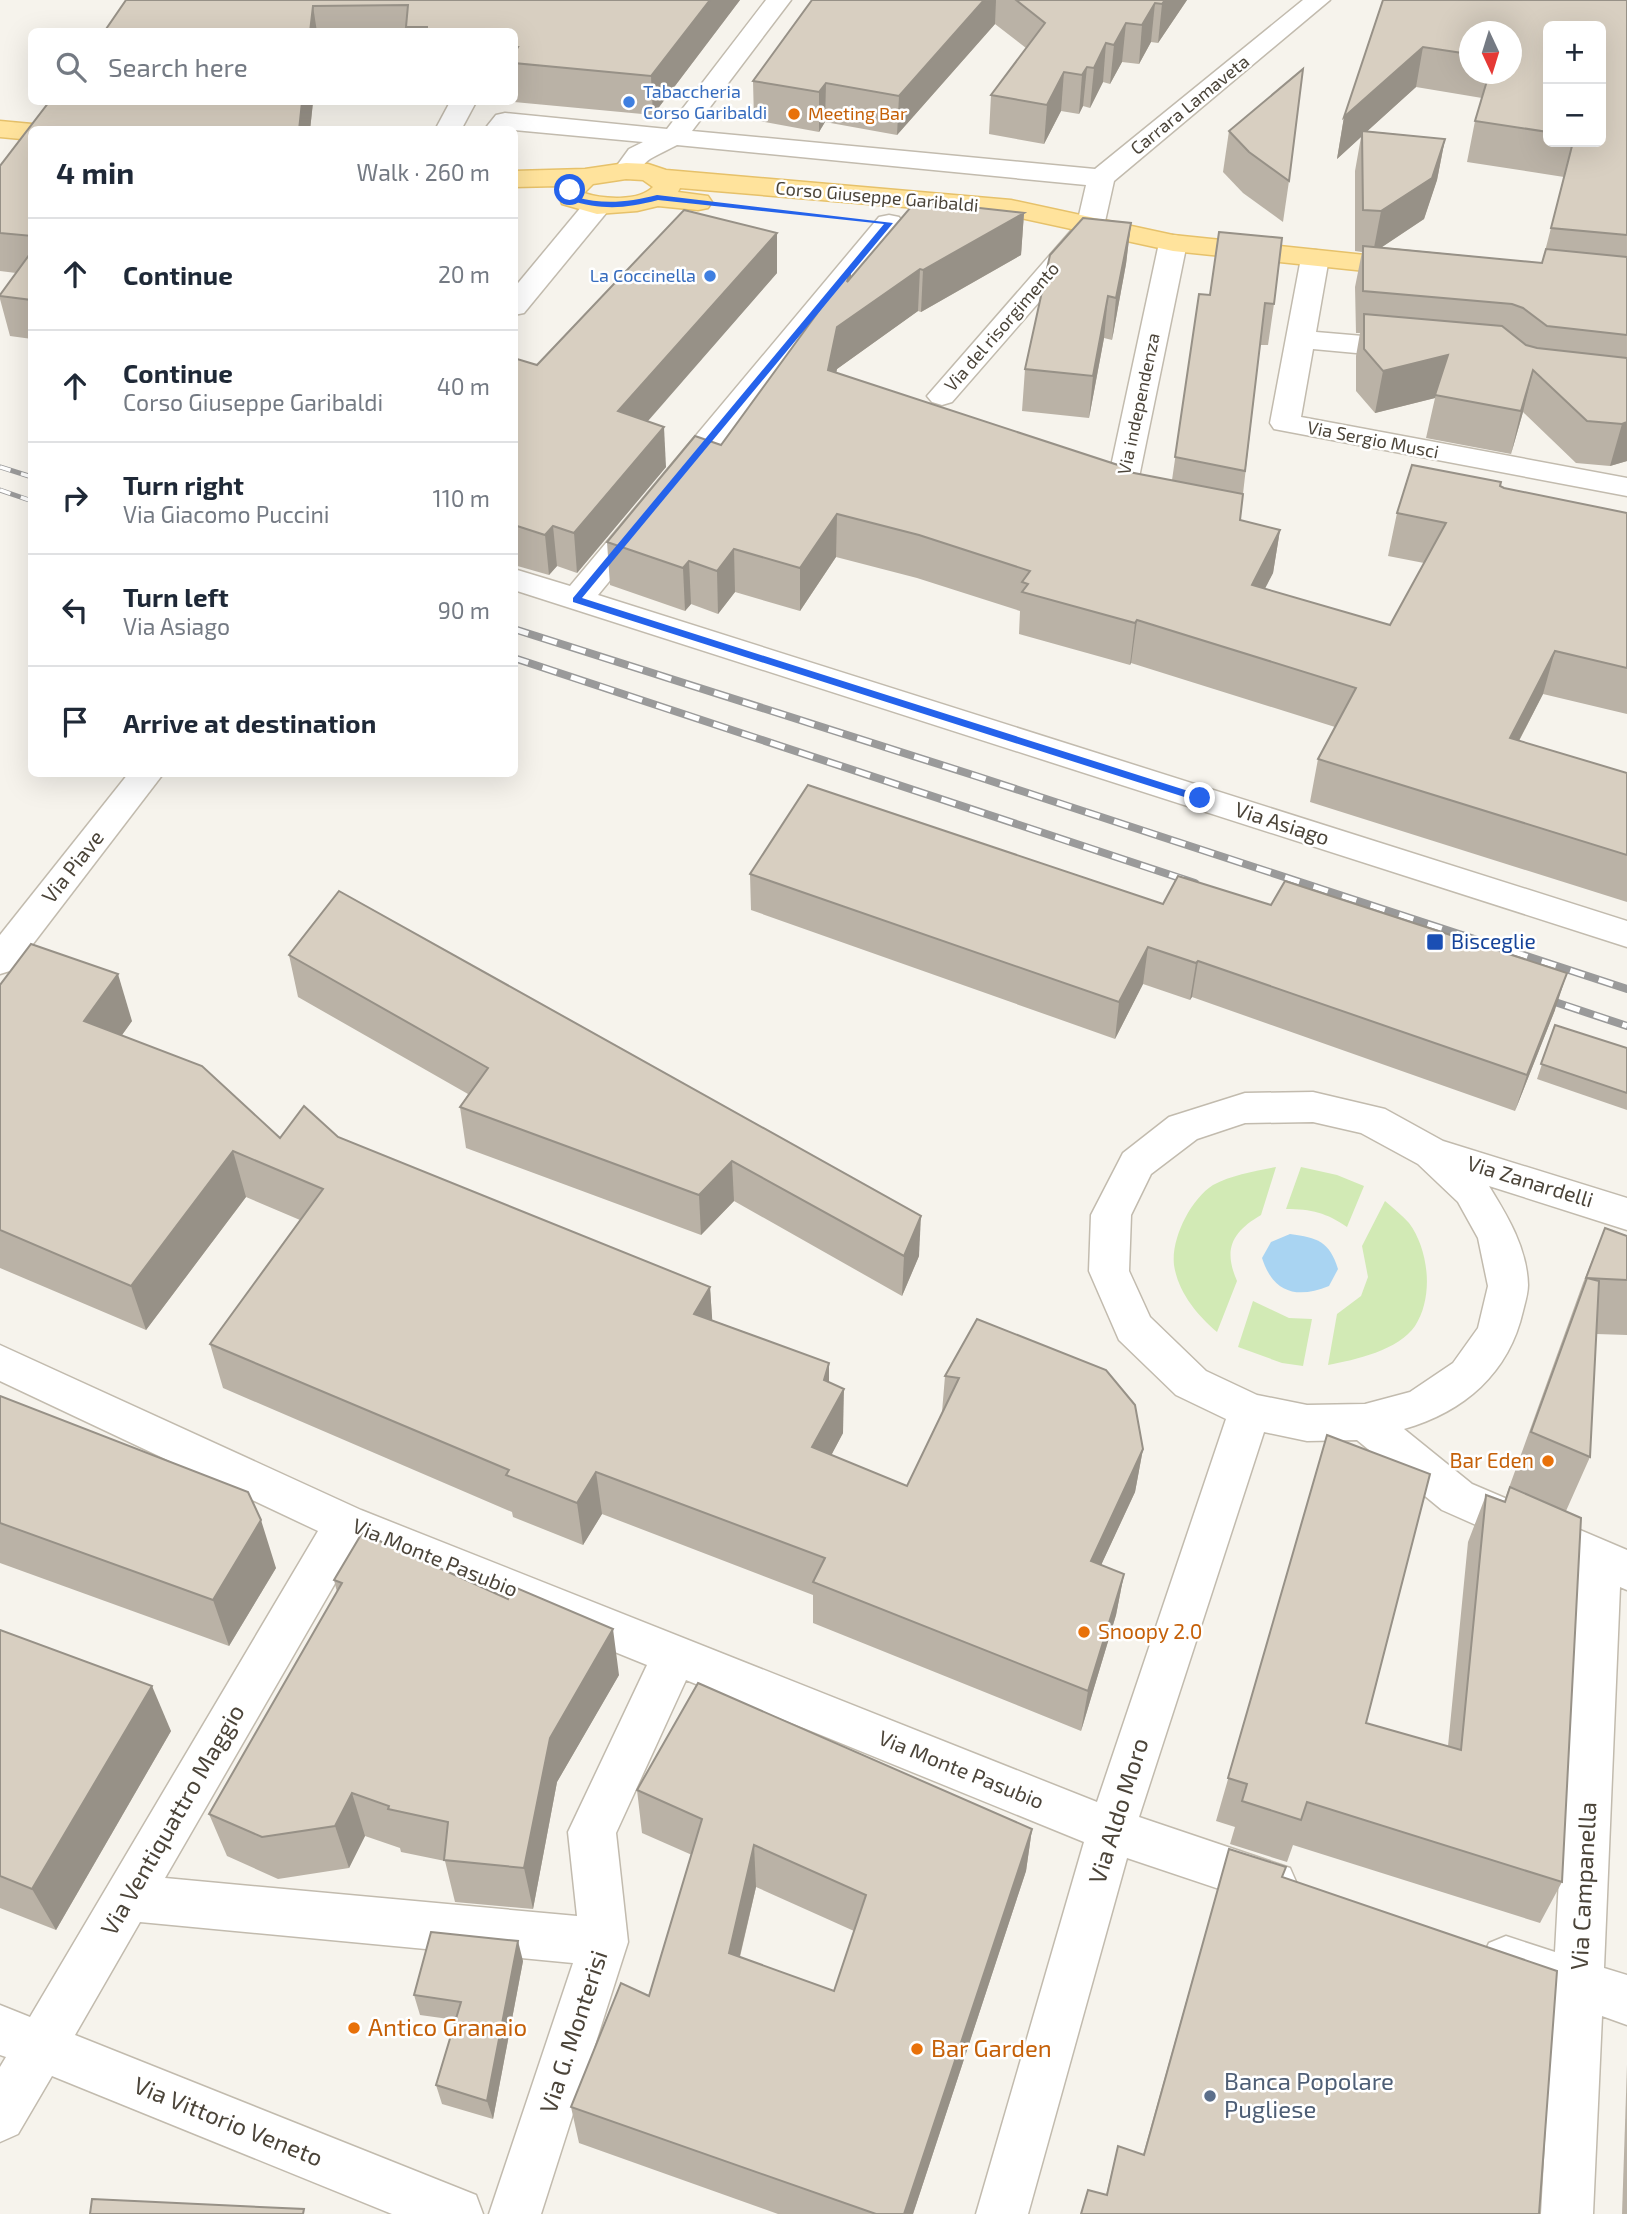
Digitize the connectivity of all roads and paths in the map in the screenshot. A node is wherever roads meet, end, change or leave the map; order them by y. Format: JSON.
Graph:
{"nodes":[{"id":1,"x":779,"y":0,"type":"edge"},
{"id":2,"x":1318,"y":0,"type":"edge"},
{"id":3,"x":461,"y":105,"type":"edge"},
{"id":4,"x":450,"y":126,"type":"edge"},
{"id":5,"x":501,"y":126,"type":"edge"},
{"id":6,"x":0,"y":129,"type":"edge"},
{"id":7,"x":28,"y":132,"type":"edge"},
{"id":8,"x":675,"y":136,"type":"junction"},
{"id":9,"x":625,"y":171,"type":"junction"},
{"id":10,"x":1101,"y":178,"type":"junction"},
{"id":11,"x":518,"y":182,"type":"edge"},
{"id":12,"x":659,"y":188,"type":"junction"},
{"id":13,"x":585,"y":194,"type":"junction"},
{"id":14,"x":889,"y":223,"type":"junction"},
{"id":15,"x":1090,"y":226,"type":"junction"},
{"id":16,"x":944,"y":228,"type":"edge"},
{"id":17,"x":1000,"y":234,"type":"edge"},
{"id":18,"x":1173,"y":243,"type":"junction"},
{"id":19,"x":1315,"y":258,"type":"junction"},
{"id":20,"x":1437,"y":270,"type":"edge"},
{"id":21,"x":518,"y":301,"type":"edge"},
{"id":22,"x":1301,"y":339,"type":"junction"},
{"id":23,"x":1434,"y":351,"type":"edge"},
{"id":24,"x":942,"y":396,"type":"dead end"},
{"id":25,"x":1072,"y":466,"type":"edge"},
{"id":26,"x":1122,"y":487,"type":"junction"},
{"id":27,"x":1627,"y":488,"type":"edge"},
{"id":28,"x":1149,"y":507,"type":"edge"},
{"id":29,"x":518,"y":580,"type":"edge"},
{"id":30,"x":576,"y":600,"type":"junction"},
{"id":31,"x":144,"y":777,"type":"edge"},
{"id":32,"x":1627,"y":934,"type":"edge"},
{"id":33,"x":0,"y":961,"type":"edge"},
{"id":34,"x":1432,"y":1153,"type":"junction"},
{"id":35,"x":1627,"y":1214,"type":"edge"},
{"id":36,"x":0,"y":1362,"type":"edge"},
{"id":37,"x":1250,"y":1411,"type":"junction"},
{"id":38,"x":1365,"y":1422,"type":"junction"},
{"id":39,"x":346,"y":1523,"type":"junction"},
{"id":40,"x":1613,"y":1564,"type":"edge"},
{"id":41,"x":675,"y":1655,"type":"junction"},
{"id":42,"x":1111,"y":1830,"type":"junction"},
{"id":43,"x":128,"y":1898,"type":"junction"},
{"id":44,"x":1318,"y":1898,"type":"edge"},
{"id":45,"x":604,"y":1942,"type":"junction"},
{"id":46,"x":1462,"y":1946,"type":"edge"},
{"id":47,"x":1580,"y":1984,"type":"junction"},
{"id":48,"x":1627,"y":2000,"type":"edge"},
{"id":49,"x":21,"y":2039,"type":"edge"},
{"id":50,"x":0,"y":2116,"type":"edge"},
{"id":51,"x":457,"y":2214,"type":"edge"},
{"id":52,"x":515,"y":2214,"type":"edge"},
{"id":53,"x":1002,"y":2214,"type":"edge"},
{"id":54,"x":1567,"y":2214,"type":"edge"}],
"edges":[{"from":1,"to":8,"type":"street"},
{"from":2,"to":10,"type":"street","name":"Carrara Lamaveta"},
{"from":3,"to":4,"type":"street"},
{"from":5,"to":8,"type":"street"},
{"from":6,"to":7,"type":"main road"},
{"from":8,"to":9,"type":"street"},
{"from":8,"to":10,"type":"street"},
{"from":9,"to":12,"type":"main road"},
{"from":9,"to":13,"type":"main road"},
{"from":10,"to":15,"type":"street"},
{"from":11,"to":13,"type":"main road"},
{"from":12,"to":13,"type":"main road"},
{"from":12,"to":14,"type":"main road","name":"Corso Giuseppe Garibaldi"},
{"from":12,"to":15,"type":"main road","name":"Corso Giuseppe Garibaldi"},
{"from":13,"to":21,"type":"street"},
{"from":14,"to":16,"type":"main road","name":"Corso Giuseppe Garibaldi"},
{"from":14,"to":30,"type":"street"},
{"from":15,"to":17,"type":"main road","name":"Corso Giuseppe Garibaldi"},
{"from":15,"to":18,"type":"main road","name":"Corso Giuseppe Garibaldi"},
{"from":15,"to":24,"type":"street","name":"Via del risorgimento"},
{"from":18,"to":19,"type":"main road","name":"Corso Giuseppe Garibaldi"},
{"from":18,"to":26,"type":"street","name":"Via independenza"},
{"from":19,"to":20,"type":"main road","name":"Corso Giuseppe Garibaldi"},
{"from":19,"to":22,"type":"street","name":"Via Sergio Musci"},
{"from":22,"to":23,"type":"street"},
{"from":22,"to":27,"type":"street","name":"Via Sergio Musci"},
{"from":25,"to":26,"type":"street","name":"Via independenza"},
{"from":26,"to":28,"type":"street"},
{"from":29,"to":30,"type":"street","name":"Via Asiago"},
{"from":30,"to":32,"type":"street","name":"Via Asiago"},
{"from":31,"to":33,"type":"street","name":"Via Piave"},
{"from":34,"to":35,"type":"street","name":"Via Zanardelli"},
{"from":34,"to":37,"type":"street"},
{"from":34,"to":38,"type":"street"},
{"from":36,"to":39,"type":"street","name":"Via Monte Pasubio"},
{"from":37,"to":38,"type":"street"},
{"from":37,"to":42,"type":"street","name":"Via Aldo Moro"},
{"from":38,"to":40,"type":"street"},
{"from":39,"to":41,"type":"street","name":"Via Monte Pasubio"},
{"from":39,"to":43,"type":"street","name":"Via Ventiquattro Maggio"},
{"from":40,"to":47,"type":"street","name":"Via Campanella"},
{"from":41,"to":42,"type":"street","name":"Via Monte Pasubio"},
{"from":41,"to":45,"type":"street","name":"Via G. Monterisi"},
{"from":42,"to":44,"type":"street","name":"Via Monte Pasubio"},
{"from":42,"to":53,"type":"street","name":"Via Aldo Moro"},
{"from":43,"to":45,"type":"street"},
{"from":43,"to":49,"type":"street","name":"Via Ventiquattro Maggio"},
{"from":45,"to":52,"type":"street","name":"Via G. Monterisi"},
{"from":46,"to":47,"type":"street"},
{"from":47,"to":48,"type":"street"},
{"from":47,"to":54,"type":"street","name":"Via Campanella"},
{"from":49,"to":50,"type":"street","name":"Via Ventiquattro Maggio"},
{"from":49,"to":51,"type":"street","name":"Via Vittorio Veneto"}]}
